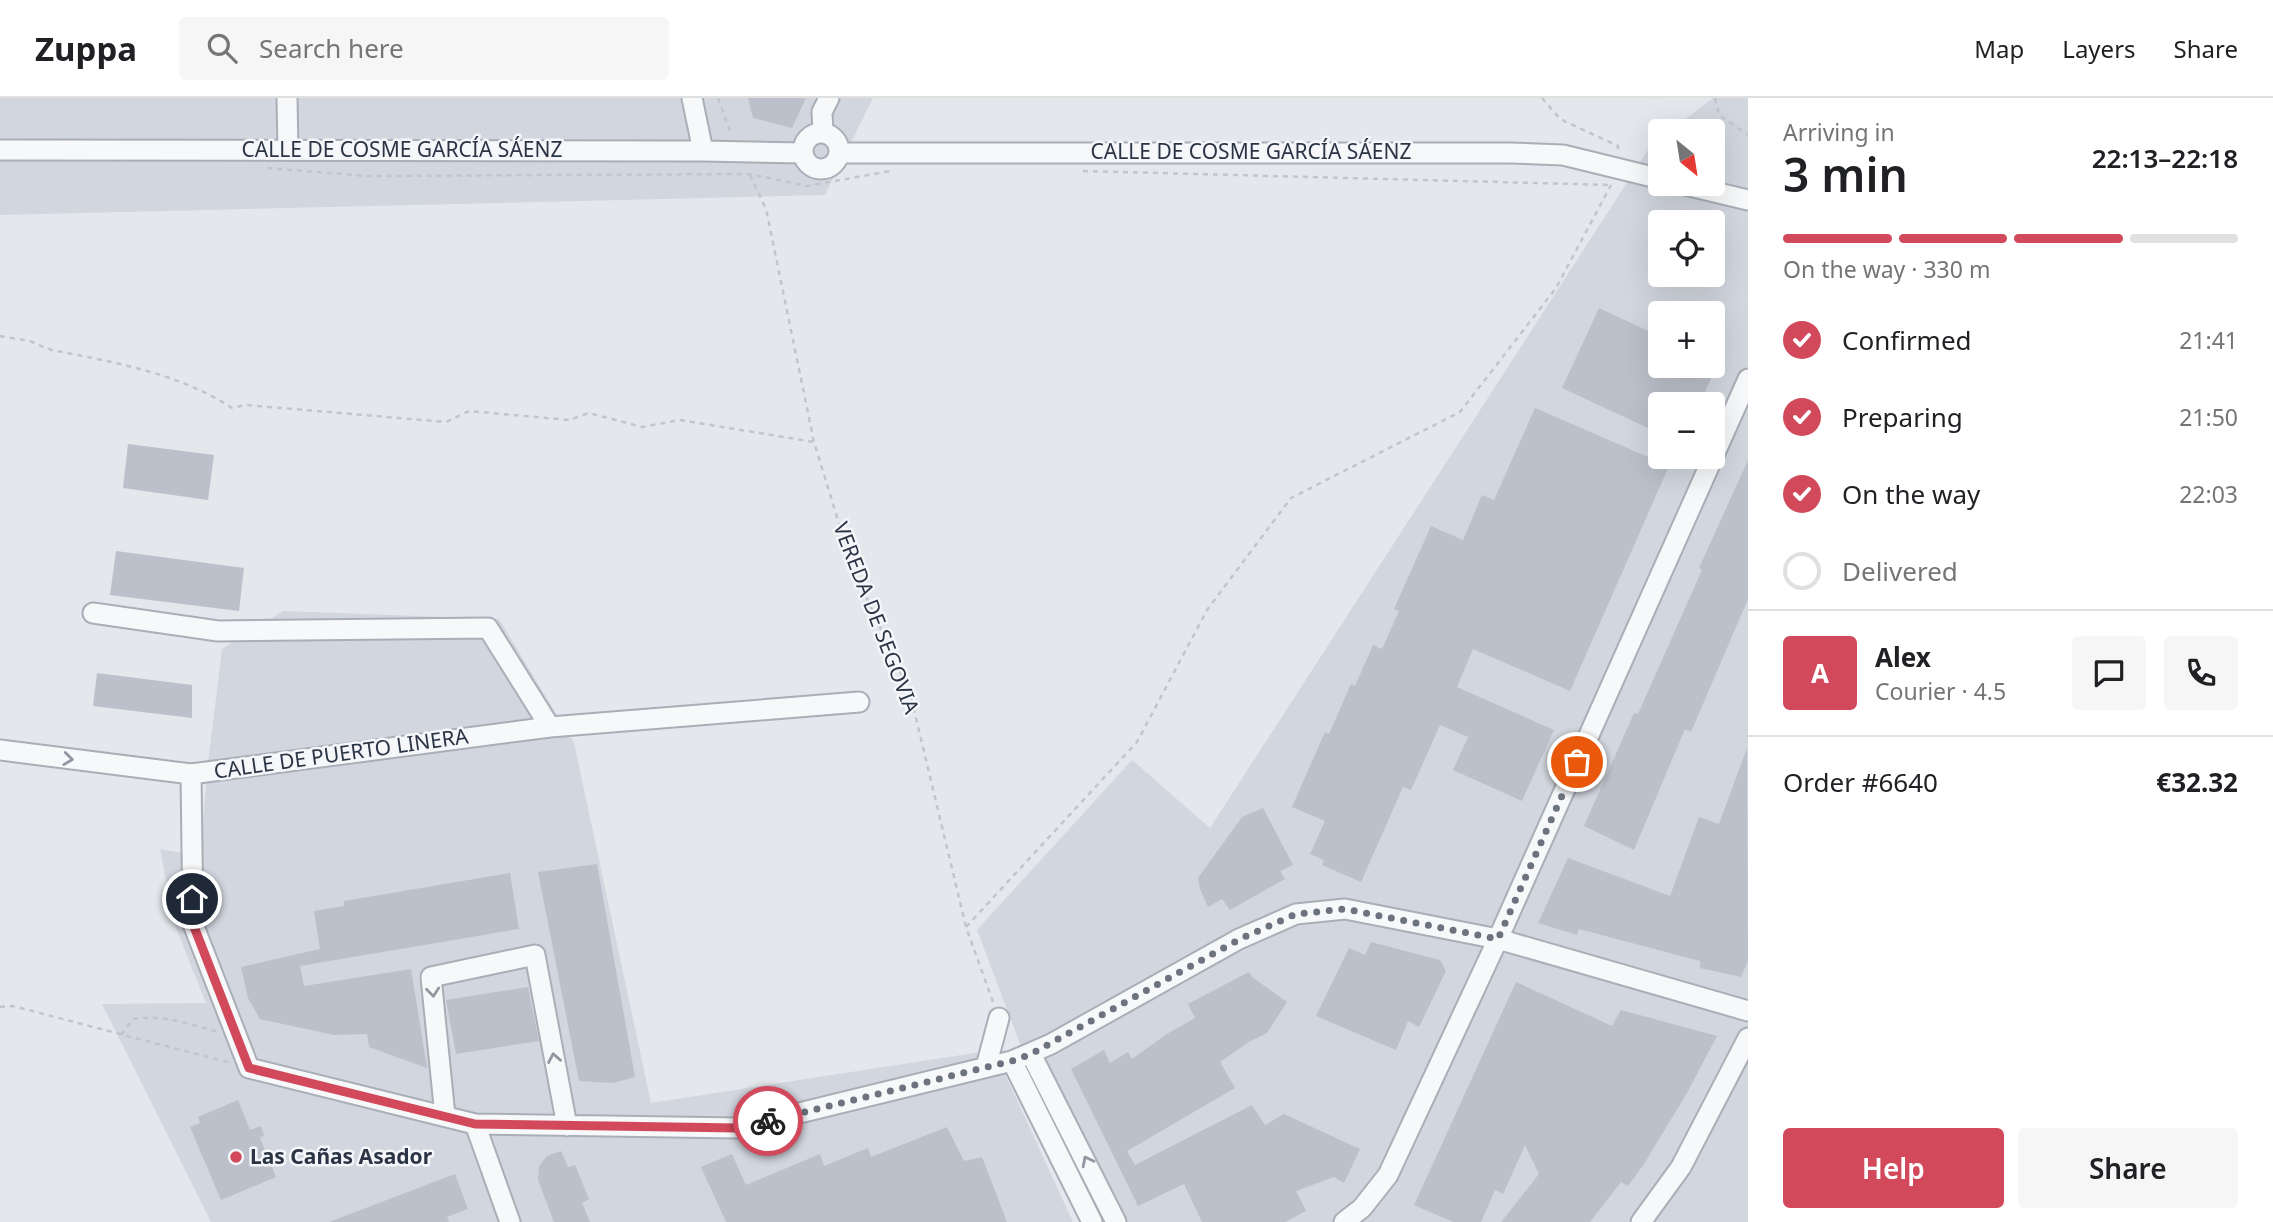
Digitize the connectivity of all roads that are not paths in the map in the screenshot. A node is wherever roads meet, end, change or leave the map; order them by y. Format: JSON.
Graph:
{"nodes":[{"id":1,"x":287,"y":98,"type":"edge"},
{"id":2,"x":692,"y":98,"type":"edge"},
{"id":3,"x":829,"y":98,"type":"edge"},
{"id":4,"x":822,"y":133,"type":"junction"},
{"id":5,"x":0,"y":150,"type":"edge"},
{"id":6,"x":288,"y":150,"type":"junction"},
{"id":7,"x":703,"y":151,"type":"junction"},
{"id":8,"x":803,"y":153,"type":"junction"},
{"id":9,"x":839,"y":153,"type":"junction"},
{"id":10,"x":1648,"y":178,"type":"edge"},
{"id":11,"x":1726,"y":195,"type":"edge"},
{"id":12,"x":1748,"y":200,"type":"edge"},
{"id":13,"x":1748,"y":379,"type":"edge"},
{"id":14,"x":93,"y":613,"type":"dead end"},
{"id":15,"x":859,"y":702,"type":"dead end"},
{"id":16,"x":550,"y":727,"type":"junction"},
{"id":17,"x":0,"y":750,"type":"edge"},
{"id":18,"x":191,"y":774,"type":"junction"},
{"id":19,"x":1498,"y":939,"type":"junction"},
{"id":20,"x":1748,"y":1011,"type":"edge"},
{"id":21,"x":999,"y":1018,"type":"road end"},
{"id":22,"x":1748,"y":1038,"type":"edge"},
{"id":23,"x":1031,"y":1054,"type":"junction"},
{"id":24,"x":1012,"y":1061,"type":"junction"},
{"id":25,"x":986,"y":1067,"type":"junction"},
{"id":26,"x":446,"y":1116,"type":"junction"},
{"id":27,"x":475,"y":1124,"type":"junction"},
{"id":28,"x":567,"y":1125,"type":"junction"},
{"id":29,"x":510,"y":1222,"type":"edge"},
{"id":30,"x":1092,"y":1222,"type":"edge"},
{"id":31,"x":1116,"y":1222,"type":"edge"},
{"id":32,"x":1344,"y":1222,"type":"edge"},
{"id":33,"x":1641,"y":1222,"type":"edge"}],
"edges":[{"from":1,"to":6,"type":"street"},
{"from":2,"to":7,"type":"street"},
{"from":3,"to":4,"type":"street"},
{"from":4,"to":8,"type":"street"},
{"from":4,"to":9,"type":"street"},
{"from":5,"to":6,"type":"street","name":"CALLE DE COSME GARCÍA SÁENZ"},
{"from":6,"to":7,"type":"street","name":"CALLE DE COSME GARCÍA SÁENZ"},
{"from":7,"to":8,"type":"street","name":"CALLE DE COSME GARCÍA SÁENZ"},
{"from":8,"to":9,"type":"street"},
{"from":9,"to":10,"type":"street","name":"CALLE DE COSME GARCÍA SÁENZ"},
{"from":11,"to":12,"type":"street"},
{"from":13,"to":19,"type":"street"},
{"from":14,"to":16,"type":"street"},
{"from":15,"to":16,"type":"street","name":"CALLE DE PUERTO LINERA"},
{"from":16,"to":18,"type":"street","name":"CALLE DE PUERTO LINERA"},
{"from":17,"to":18,"type":"street","one_way":true},
{"from":18,"to":26,"type":"street","name":"CALLE DE PUERTO LINERA"},
{"from":19,"to":20,"type":"street"},
{"from":19,"to":23,"type":"street"},
{"from":19,"to":32,"type":"street"},
{"from":21,"to":25,"type":"street"},
{"from":22,"to":33,"type":"street"},
{"from":23,"to":24,"type":"street"},
{"from":31,"to":23,"type":"street","one_way":true},
{"from":24,"to":25,"type":"street"},
{"from":24,"to":30,"type":"street"},
{"from":25,"to":28,"type":"street"},
{"from":26,"to":27,"type":"street"},
{"from":28,"to":26,"type":"street","one_way":true},
{"from":27,"to":28,"type":"street"},
{"from":27,"to":29,"type":"street"}]}
